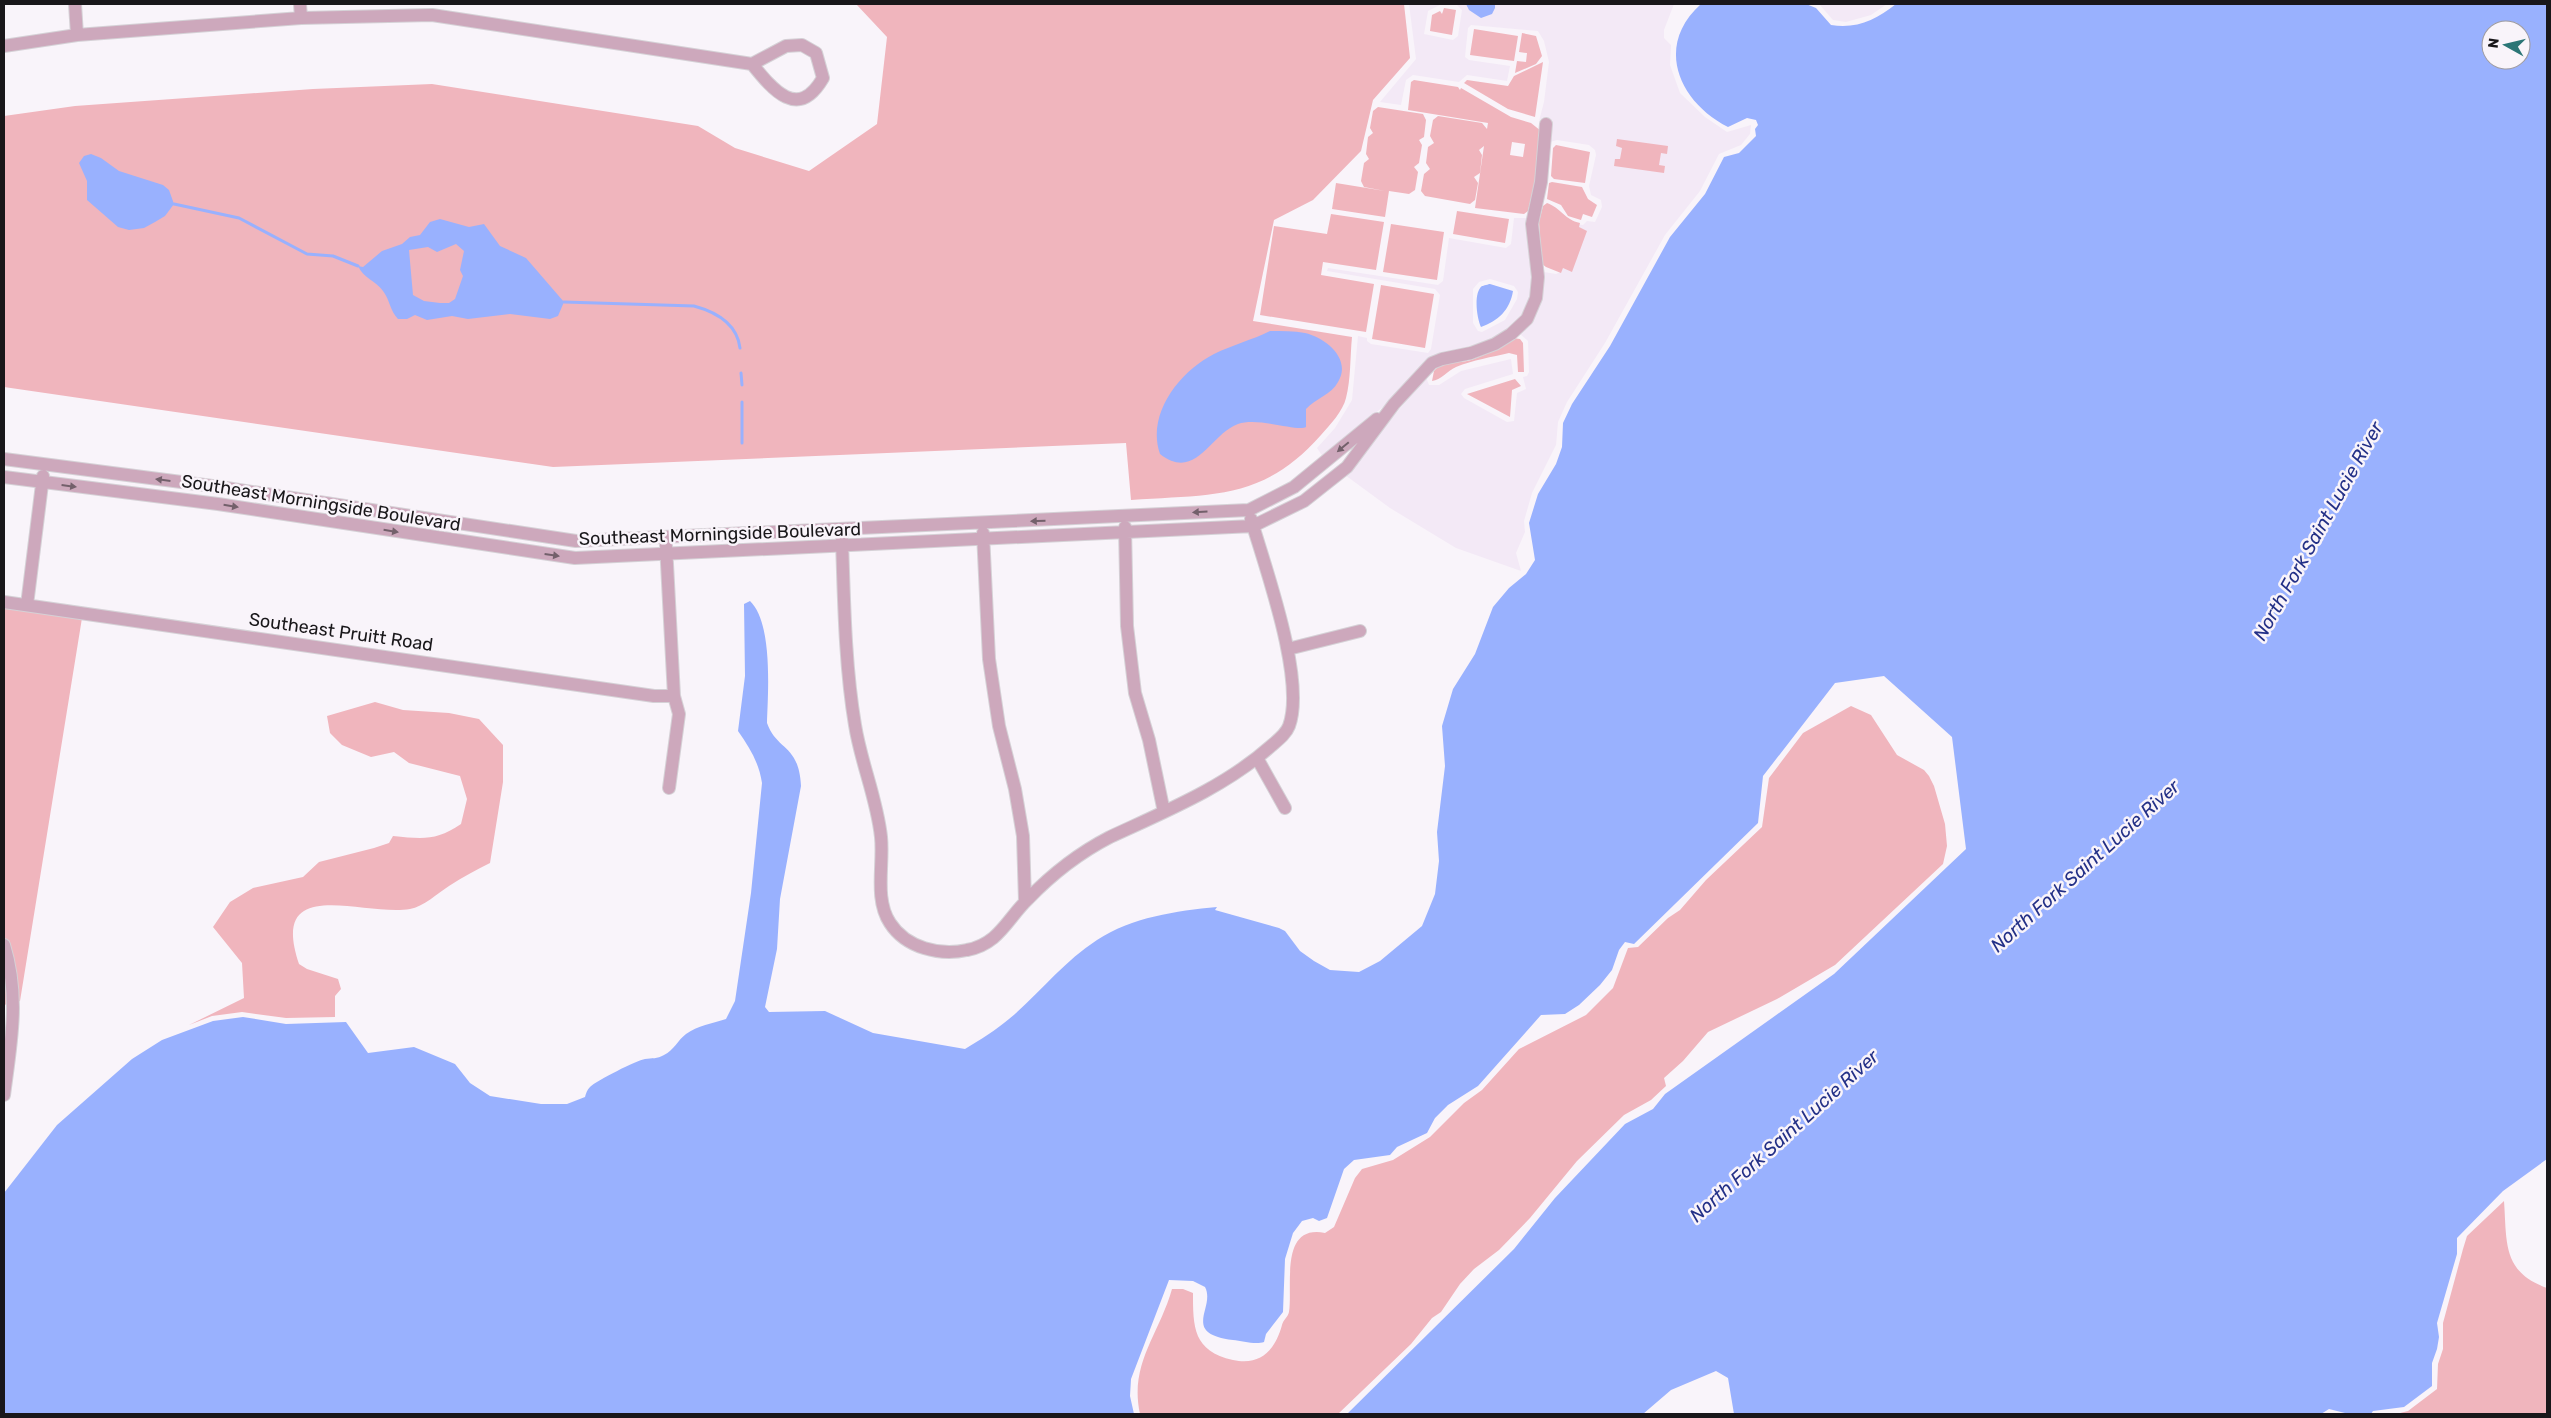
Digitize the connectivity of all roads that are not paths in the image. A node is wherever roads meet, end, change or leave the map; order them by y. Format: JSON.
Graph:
{"nodes":[{"id":1,"x":75,"y":4,"type":"edge"},
{"id":2,"x":300,"y":4,"type":"edge"},
{"id":3,"x":301,"y":18,"type":"junction"},
{"id":4,"x":77,"y":35,"type":"junction"},
{"id":5,"x":4,"y":46,"type":"edge"},
{"id":6,"x":752,"y":64,"type":"junction"},
{"id":7,"x":1546,"y":124,"type":"dead end"},
{"id":8,"x":1394,"y":404,"type":"junction"},
{"id":9,"x":4,"y":460,"type":"edge"},
{"id":10,"x":44,"y":466,"type":"junction"},
{"id":11,"x":4,"y":477,"type":"edge"},
{"id":12,"x":42,"y":483,"type":"junction"},
{"id":13,"x":202,"y":485,"type":"junction"},
{"id":14,"x":199,"y":502,"type":"junction"},
{"id":15,"x":357,"y":508,"type":"junction"},
{"id":16,"x":1249,"y":510,"type":"junction"},
{"id":17,"x":1124,"y":517,"type":"junction"},
{"id":18,"x":983,"y":523,"type":"junction"},
{"id":19,"x":354,"y":525,"type":"junction"},
{"id":20,"x":1254,"y":526,"type":"junction"},
{"id":21,"x":841,"y":530,"type":"junction"},
{"id":22,"x":510,"y":532,"type":"junction"},
{"id":23,"x":1126,"y":534,"type":"junction"},
{"id":24,"x":666,"y":537,"type":"junction"},
{"id":25,"x":983,"y":540,"type":"junction"},
{"id":26,"x":842,"y":547,"type":"junction"},
{"id":27,"x":508,"y":549,"type":"junction"},
{"id":28,"x":667,"y":554,"type":"junction"},
{"id":29,"x":4,"y":603,"type":"edge"},
{"id":30,"x":27,"y":605,"type":"junction"},
{"id":31,"x":1360,"y":631,"type":"dead end"},
{"id":32,"x":1288,"y":649,"type":"junction"},
{"id":33,"x":674,"y":696,"type":"junction"},
{"id":34,"x":1257,"y":758,"type":"junction"},
{"id":35,"x":669,"y":788,"type":"dead end"},
{"id":36,"x":1285,"y":808,"type":"dead end"},
{"id":37,"x":1164,"y":812,"type":"junction"},
{"id":38,"x":1025,"y":901,"type":"junction"},
{"id":39,"x":4,"y":945,"type":"edge"},
{"id":40,"x":4,"y":1095,"type":"edge"}],
"edges":[{"from":1,"to":4,"type":"street"},
{"from":2,"to":3,"type":"street"},
{"from":3,"to":4,"type":"street"},
{"from":3,"to":6,"type":"street"},
{"from":4,"to":5,"type":"street"},
{"from":6,"to":6,"type":"street"},
{"from":7,"to":8,"type":"street","name":"Southeast Morningside Boulevard"},
{"from":8,"to":16,"type":"street","name":"Southeast Morningside Boulevard","one_way":true},
{"from":8,"to":20,"type":"street","name":"Southeast Morningside Boulevard"},
{"from":9,"to":10,"type":"street","name":"Southeast Morningside Boulevard"},
{"from":10,"to":12,"type":"street"},
{"from":13,"to":10,"type":"street","name":"Southeast Morningside Boulevard","one_way":true},
{"from":11,"to":12,"type":"street","name":"Southeast Morningside Boulevard"},
{"from":12,"to":14,"type":"street","name":"Southeast Morningside Boulevard","one_way":true},
{"from":12,"to":30,"type":"street"},
{"from":13,"to":14,"type":"street"},
{"from":13,"to":15,"type":"street","name":"Southeast Morningside Boulevard"},
{"from":14,"to":19,"type":"street","name":"Southeast Morningside Boulevard","one_way":true},
{"from":15,"to":19,"type":"street"},
{"from":15,"to":22,"type":"street","name":"Southeast Morningside Boulevard"},
{"from":16,"to":17,"type":"street","name":"Southeast Morningside Boulevard","one_way":true},
{"from":16,"to":20,"type":"street"},
{"from":17,"to":18,"type":"street","name":"Southeast Morningside Boulevard","one_way":true},
{"from":17,"to":23,"type":"street"},
{"from":18,"to":21,"type":"street","name":"Southeast Morningside Boulevard"},
{"from":18,"to":25,"type":"street"},
{"from":19,"to":27,"type":"street","name":"Southeast Morningside Boulevard","one_way":true},
{"from":20,"to":23,"type":"street","name":"Southeast Morningside Boulevard"},
{"from":20,"to":32,"type":"street"},
{"from":21,"to":24,"type":"street","name":"Southeast Morningside Boulevard"},
{"from":21,"to":26,"type":"street"},
{"from":22,"to":24,"type":"street","name":"Southeast Morningside Boulevard"},
{"from":22,"to":27,"type":"street"},
{"from":23,"to":25,"type":"street","name":"Southeast Morningside Boulevard"},
{"from":23,"to":37,"type":"street"},
{"from":24,"to":28,"type":"street"},
{"from":25,"to":26,"type":"street","name":"Southeast Morningside Boulevard"},
{"from":25,"to":38,"type":"street"},
{"from":26,"to":28,"type":"street","name":"Southeast Morningside Boulevard"},
{"from":26,"to":38,"type":"street"},
{"from":27,"to":28,"type":"street","name":"Southeast Morningside Boulevard","one_way":true},
{"from":28,"to":33,"type":"street"},
{"from":29,"to":30,"type":"street","name":"Southeast Pruitt Road"},
{"from":30,"to":33,"type":"street","name":"Southeast Pruitt Road"},
{"from":31,"to":32,"type":"street"},
{"from":32,"to":34,"type":"street"},
{"from":33,"to":35,"type":"street"},
{"from":34,"to":36,"type":"street"},
{"from":34,"to":37,"type":"street"},
{"from":37,"to":38,"type":"street"},
{"from":39,"to":40,"type":"street"}]}
